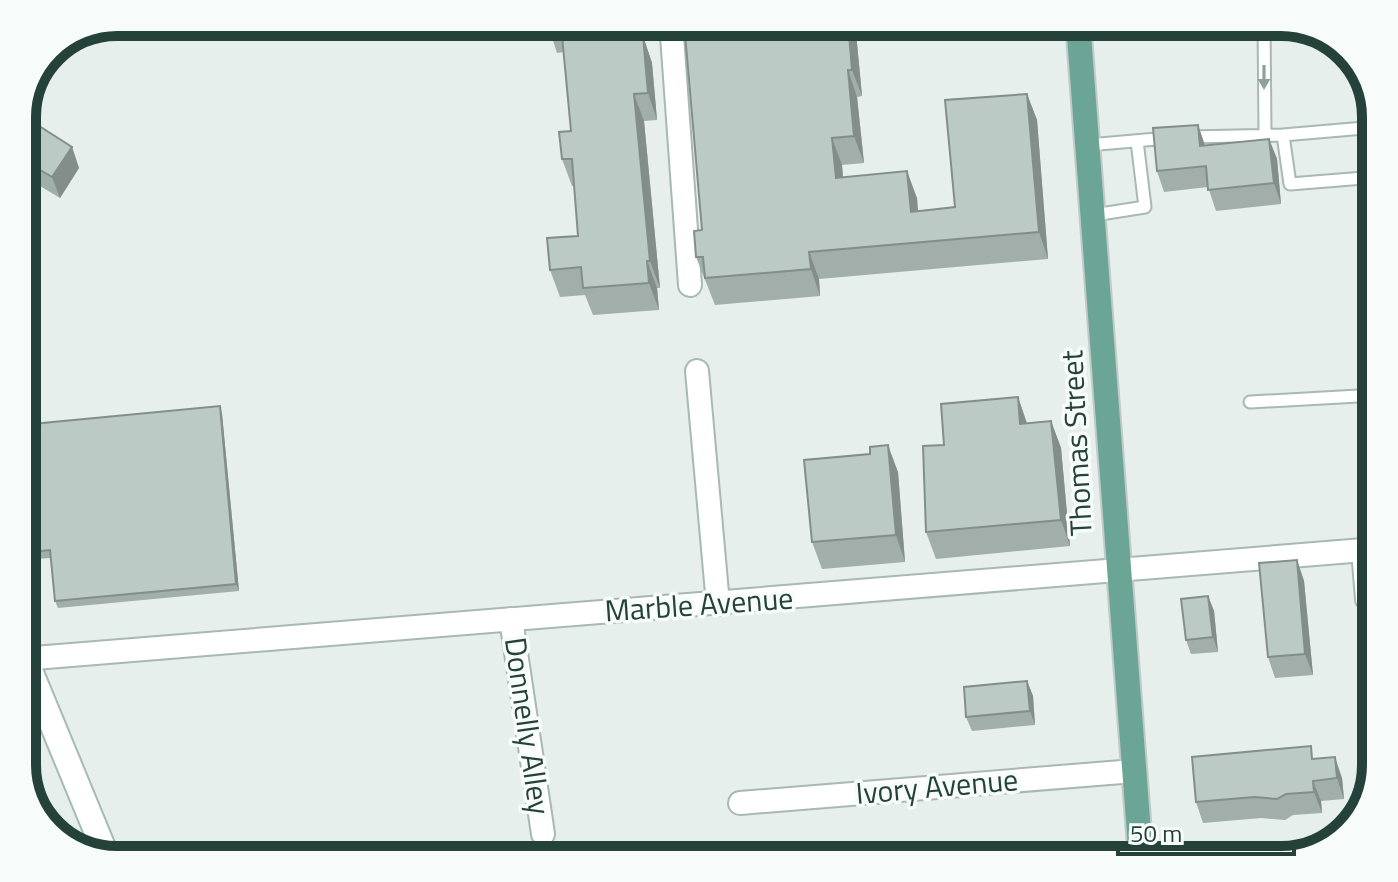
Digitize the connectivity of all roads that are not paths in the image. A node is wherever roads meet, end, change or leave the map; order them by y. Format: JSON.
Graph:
{"nodes":[{"id":1,"x":672,"y":36,"type":"edge"},
{"id":2,"x":1079,"y":36,"type":"edge"},
{"id":3,"x":1264,"y":36,"type":"edge"},
{"id":4,"x":1362,"y":128,"type":"edge"},
{"id":5,"x":1265,"y":133,"type":"junction"},
{"id":6,"x":1283,"y":135,"type":"junction"},
{"id":7,"x":1137,"y":141,"type":"junction"},
{"id":8,"x":1088,"y":145,"type":"junction"},
{"id":9,"x":1362,"y":178,"type":"edge"},
{"id":10,"x":1094,"y":215,"type":"junction"},
{"id":11,"x":690,"y":285,"type":"dead end"},
{"id":12,"x":697,"y":371,"type":"dead end"},
{"id":13,"x":1362,"y":396,"type":"edge"},
{"id":14,"x":1250,"y":402,"type":"dead end"},
{"id":15,"x":1362,"y":550,"type":"edge"},
{"id":16,"x":1117,"y":570,"type":"junction"},
{"id":17,"x":718,"y":604,"type":"junction"},
{"id":18,"x":511,"y":619,"type":"junction"},
{"id":19,"x":36,"y":655,"type":"edge"},
{"id":20,"x":36,"y":685,"type":"edge"},
{"id":21,"x":1134,"y":771,"type":"junction"},
{"id":22,"x":740,"y":803,"type":"dead end"},
{"id":23,"x":543,"y":834,"type":"dead end"},
{"id":24,"x":102,"y":844,"type":"edge"},
{"id":25,"x":1140,"y":846,"type":"edge"}],
"edges":[{"from":1,"to":11,"type":"street"},
{"from":2,"to":8,"type":"main road","name":"Thomas Street"},
{"from":3,"to":5,"type":"lane","one_way":true},
{"from":4,"to":6,"type":"lane"},
{"from":5,"to":6,"type":"lane"},
{"from":5,"to":7,"type":"lane"},
{"from":6,"to":9,"type":"lane"},
{"from":7,"to":8,"type":"lane"},
{"from":7,"to":10,"type":"lane"},
{"from":8,"to":10,"type":"main road","name":"Thomas Street"},
{"from":10,"to":16,"type":"main road","name":"Thomas Street"},
{"from":12,"to":17,"type":"street"},
{"from":13,"to":14,"type":"lane"},
{"from":15,"to":16,"type":"street","name":"Marble Avenue"},
{"from":16,"to":17,"type":"street","name":"Marble Avenue"},
{"from":16,"to":21,"type":"main road","name":"Thomas Street"},
{"from":17,"to":18,"type":"street","name":"Marble Avenue"},
{"from":18,"to":19,"type":"street","name":"Marble Avenue"},
{"from":18,"to":23,"type":"street","name":"Donnelly Alley"},
{"from":20,"to":24,"type":"street"},
{"from":21,"to":22,"type":"street","name":"Ivory Avenue"},
{"from":21,"to":25,"type":"main road","name":"Thomas Street"}]}
